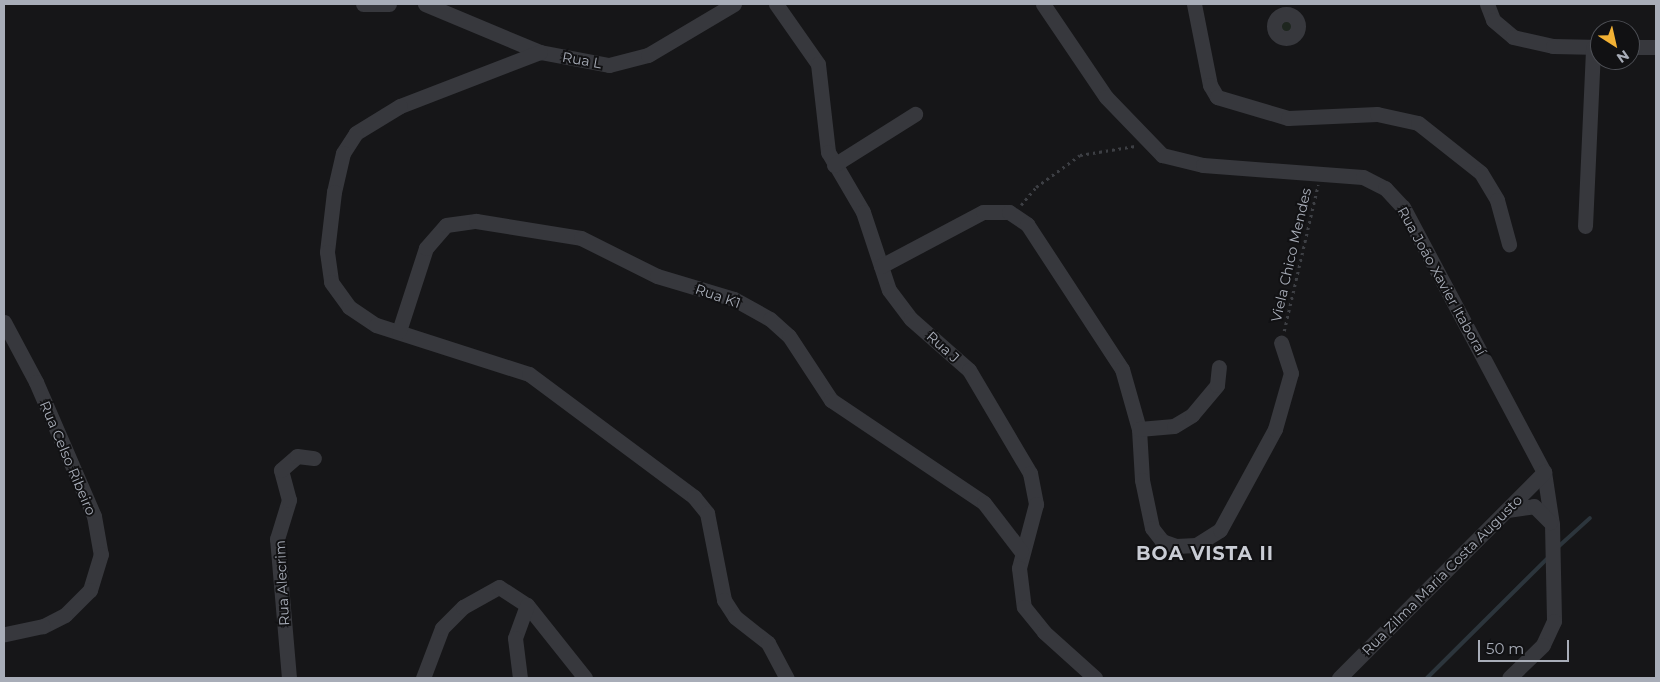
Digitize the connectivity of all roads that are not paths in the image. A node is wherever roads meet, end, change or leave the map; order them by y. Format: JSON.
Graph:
{"nodes":[{"id":1,"x":363,"y":4,"type":"edge"},
{"id":2,"x":389,"y":4,"type":"edge"},
{"id":3,"x":425,"y":4,"type":"edge"},
{"id":4,"x":734,"y":4,"type":"edge"},
{"id":5,"x":776,"y":4,"type":"edge"},
{"id":6,"x":1043,"y":4,"type":"edge"},
{"id":7,"x":1194,"y":4,"type":"edge"},
{"id":8,"x":1487,"y":4,"type":"edge"},
{"id":9,"x":1590,"y":47,"type":"edge"},
{"id":10,"x":1640,"y":47,"type":"edge"},
{"id":11,"x":1656,"y":47,"type":"edge"},
{"id":12,"x":540,"y":52,"type":"junction"},
{"id":13,"x":1595,"y":70,"type":"edge"},
{"id":14,"x":916,"y":114,"type":"dead end"},
{"id":15,"x":834,"y":165,"type":"junction"},
{"id":16,"x":1585,"y":226,"type":"dead end"},
{"id":17,"x":1509,"y":244,"type":"dead end"},
{"id":18,"x":881,"y":266,"type":"junction"},
{"id":19,"x":4,"y":322,"type":"edge"},
{"id":20,"x":399,"y":331,"type":"junction"},
{"id":21,"x":1281,"y":343,"type":"road end"},
{"id":22,"x":1219,"y":367,"type":"dead end"},
{"id":23,"x":1140,"y":429,"type":"junction"},
{"id":24,"x":314,"y":458,"type":"dead end"},
{"id":25,"x":1544,"y":472,"type":"junction"},
{"id":26,"x":1506,"y":510,"type":"junction"},
{"id":27,"x":1552,"y":524,"type":"junction"},
{"id":28,"x":1021,"y":551,"type":"junction"},
{"id":29,"x":527,"y":605,"type":"junction"},
{"id":30,"x":4,"y":634,"type":"edge"},
{"id":31,"x":289,"y":678,"type":"edge"},
{"id":32,"x":423,"y":678,"type":"edge"},
{"id":33,"x":520,"y":678,"type":"edge"},
{"id":34,"x":586,"y":678,"type":"edge"},
{"id":35,"x":787,"y":678,"type":"edge"},
{"id":36,"x":1095,"y":678,"type":"edge"},
{"id":37,"x":1340,"y":678,"type":"edge"},
{"id":38,"x":1509,"y":678,"type":"edge"}],
"edges":[{"from":1,"to":2,"type":"street"},
{"from":3,"to":12,"type":"street","name":"Rua L"},
{"from":4,"to":12,"type":"street","name":"Rua L"},
{"from":5,"to":15,"type":"street","name":"Rua J"},
{"from":6,"to":25,"type":"street","name":"Rua João Xavier Itaboraí"},
{"from":7,"to":17,"type":"street"},
{"from":8,"to":9,"type":"street"},
{"from":10,"to":11,"type":"street"},
{"from":12,"to":20,"type":"street"},
{"from":13,"to":16,"type":"street"},
{"from":14,"to":15,"type":"street"},
{"from":15,"to":18,"type":"street","name":"Rua J"},
{"from":18,"to":23,"type":"street"},
{"from":18,"to":28,"type":"street","name":"Rua J"},
{"from":19,"to":30,"type":"street","name":"Rua Celso Ribeiro"},
{"from":20,"to":28,"type":"street","name":"Rua K1"},
{"from":20,"to":35,"type":"street"},
{"from":21,"to":23,"type":"street"},
{"from":22,"to":23,"type":"street"},
{"from":24,"to":31,"type":"street","name":"Rua Alecrim"},
{"from":25,"to":26,"type":"street","name":"Rua Zilma Maria Costa Augusto"},
{"from":25,"to":27,"type":"street","name":"Rua João Xavier Itaboraí"},
{"from":26,"to":27,"type":"street"},
{"from":26,"to":37,"type":"street","name":"Rua Zilma Maria Costa Augusto"},
{"from":27,"to":38,"type":"street","name":"Rua João Xavier Itaboraí"},
{"from":28,"to":36,"type":"street","name":"Rua J"},
{"from":29,"to":32,"type":"street"},
{"from":29,"to":33,"type":"street"},
{"from":29,"to":34,"type":"street"}]}
